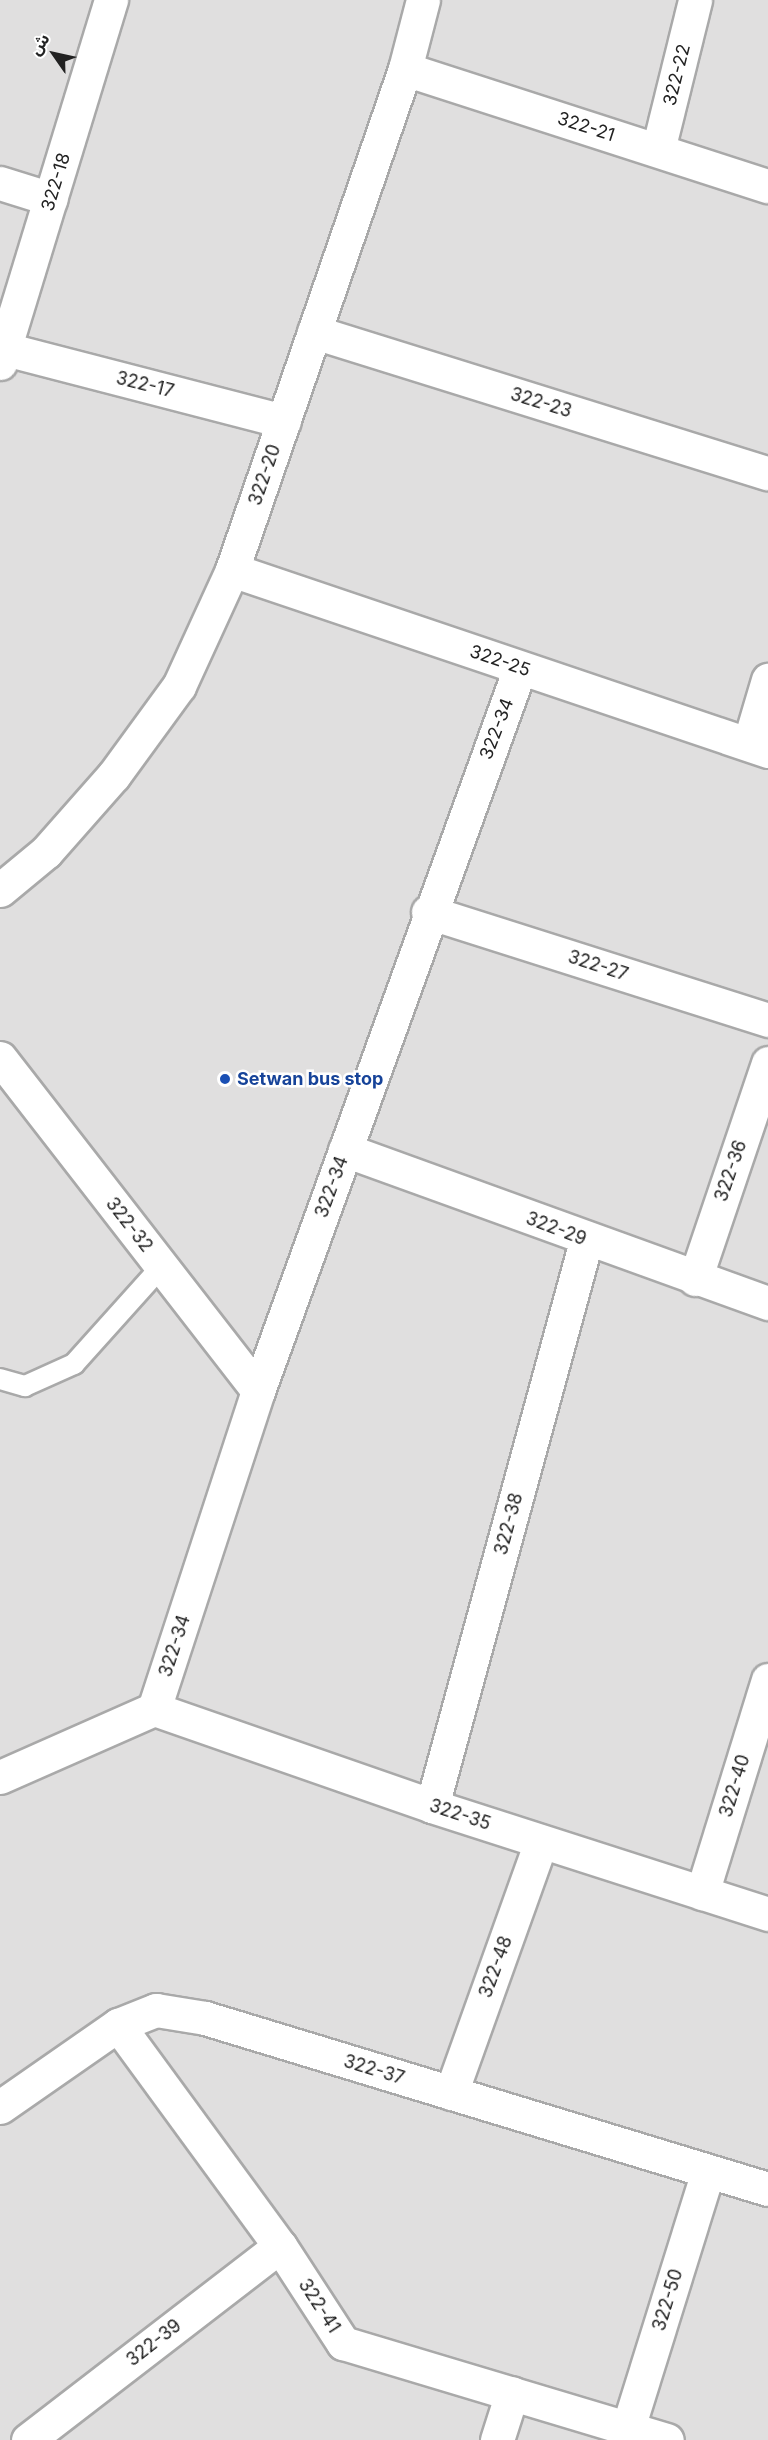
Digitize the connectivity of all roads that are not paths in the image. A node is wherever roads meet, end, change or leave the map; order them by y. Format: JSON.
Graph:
{"nodes":[{"id":1,"x":111,"y":0,"type":"edge"},
{"id":2,"x":423,"y":0,"type":"edge"},
{"id":3,"x":695,"y":0,"type":"edge"},
{"id":4,"x":405,"y":69,"type":"junction"},
{"id":5,"x":658,"y":150,"type":"junction"},
{"id":6,"x":0,"y":183,"type":"edge"},
{"id":7,"x":768,"y":186,"type":"edge"},
{"id":8,"x":51,"y":199,"type":"junction"},
{"id":9,"x":314,"y":332,"type":"junction"},
{"id":10,"x":3,"y":356,"type":"edge"},
{"id":11,"x":284,"y":421,"type":"junction"},
{"id":12,"x":768,"y":473,"type":"edge"},
{"id":13,"x":232,"y":570,"type":"junction"},
{"id":14,"x":520,"y":668,"type":"junction"},
{"id":15,"x":768,"y":680,"type":"edge"},
{"id":16,"x":759,"y":747,"type":"edge"},
{"id":17,"x":0,"y":890,"type":"edge"},
{"id":18,"x":428,"y":912,"type":"junction"},
{"id":19,"x":768,"y":1020,"type":"edge"},
{"id":20,"x":0,"y":1058,"type":"edge"},
{"id":21,"x":768,"y":1063,"type":"edge"},
{"id":22,"x":345,"y":1150,"type":"junction"},
{"id":23,"x":586,"y":1241,"type":"junction"},
{"id":24,"x":161,"y":1267,"type":"junction"},
{"id":25,"x":695,"y":1279,"type":"junction"},
{"id":26,"x":768,"y":1303,"type":"edge"},
{"id":27,"x":0,"y":1379,"type":"edge"},
{"id":28,"x":258,"y":1391,"type":"junction"},
{"id":29,"x":768,"y":1680,"type":"edge"},
{"id":30,"x":154,"y":1709,"type":"junction"},
{"id":31,"x":0,"y":1777,"type":"edge"},
{"id":32,"x":432,"y":1806,"type":"junction"},
{"id":33,"x":541,"y":1842,"type":"junction"},
{"id":34,"x":702,"y":1893,"type":"junction"},
{"id":35,"x":768,"y":1914,"type":"edge"},
{"id":36,"x":118,"y":2025,"type":"junction"},
{"id":37,"x":451,"y":2093,"type":"junction"},
{"id":38,"x":0,"y":2107,"type":"edge"},
{"id":39,"x":708,"y":2171,"type":"junction"},
{"id":40,"x":768,"y":2189,"type":"edge"},
{"id":41,"x":280,"y":2246,"type":"junction"},
{"id":42,"x":512,"y":2393,"type":"junction"},
{"id":43,"x":628,"y":2428,"type":"junction"},
{"id":44,"x":28,"y":2440,"type":"edge"},
{"id":45,"x":497,"y":2440,"type":"edge"},
{"id":46,"x":667,"y":2440,"type":"edge"}],
"edges":[{"from":1,"to":8,"type":"street","name":"322-18"},
{"from":2,"to":4,"type":"street","name":"322-20"},
{"from":3,"to":5,"type":"street","name":"322-22"},
{"from":4,"to":5,"type":"street","name":"322-21"},
{"from":4,"to":9,"type":"street","name":"322-20"},
{"from":5,"to":7,"type":"street","name":"322-21"},
{"from":6,"to":8,"type":"street"},
{"from":8,"to":10,"type":"street","name":"322-18"},
{"from":9,"to":11,"type":"street","name":"322-20"},
{"from":9,"to":12,"type":"street","name":"322-23"},
{"from":10,"to":11,"type":"street","name":"322-17"},
{"from":11,"to":13,"type":"street","name":"322-20"},
{"from":13,"to":14,"type":"street","name":"322-25"},
{"from":13,"to":17,"type":"street","name":"322-20"},
{"from":14,"to":16,"type":"street","name":"322-25"},
{"from":14,"to":18,"type":"street","name":"322-34"},
{"from":15,"to":16,"type":"street"},
{"from":18,"to":19,"type":"street","name":"322-27"},
{"from":18,"to":22,"type":"street","name":"322-34"},
{"from":20,"to":24,"type":"street","name":"322-32"},
{"from":21,"to":25,"type":"street","name":"322-36"},
{"from":22,"to":23,"type":"street","name":"322-29"},
{"from":22,"to":28,"type":"street","name":"322-34"},
{"from":23,"to":25,"type":"street","name":"322-29"},
{"from":23,"to":32,"type":"street","name":"322-38"},
{"from":24,"to":27,"type":"lane"},
{"from":24,"to":28,"type":"street","name":"322-32"},
{"from":25,"to":26,"type":"street","name":"322-29"},
{"from":28,"to":30,"type":"street","name":"322-34"},
{"from":29,"to":34,"type":"street","name":"322-40"},
{"from":30,"to":31,"type":"street"},
{"from":30,"to":32,"type":"street","name":"322-35"},
{"from":32,"to":33,"type":"street","name":"322-35"},
{"from":33,"to":34,"type":"street","name":"322-35"},
{"from":33,"to":37,"type":"street","name":"322-48"},
{"from":34,"to":35,"type":"street","name":"322-35"},
{"from":36,"to":37,"type":"street","name":"322-37"},
{"from":36,"to":38,"type":"street","name":"322-37"},
{"from":36,"to":41,"type":"street","name":"322-41"},
{"from":37,"to":39,"type":"street","name":"322-37"},
{"from":39,"to":40,"type":"street","name":"322-37"},
{"from":39,"to":43,"type":"street","name":"322-50"},
{"from":41,"to":42,"type":"street","name":"322-41"},
{"from":41,"to":44,"type":"street","name":"322-39"},
{"from":42,"to":43,"type":"street","name":"322-41"},
{"from":42,"to":45,"type":"street"},
{"from":43,"to":46,"type":"street","name":"322-41"}]}
